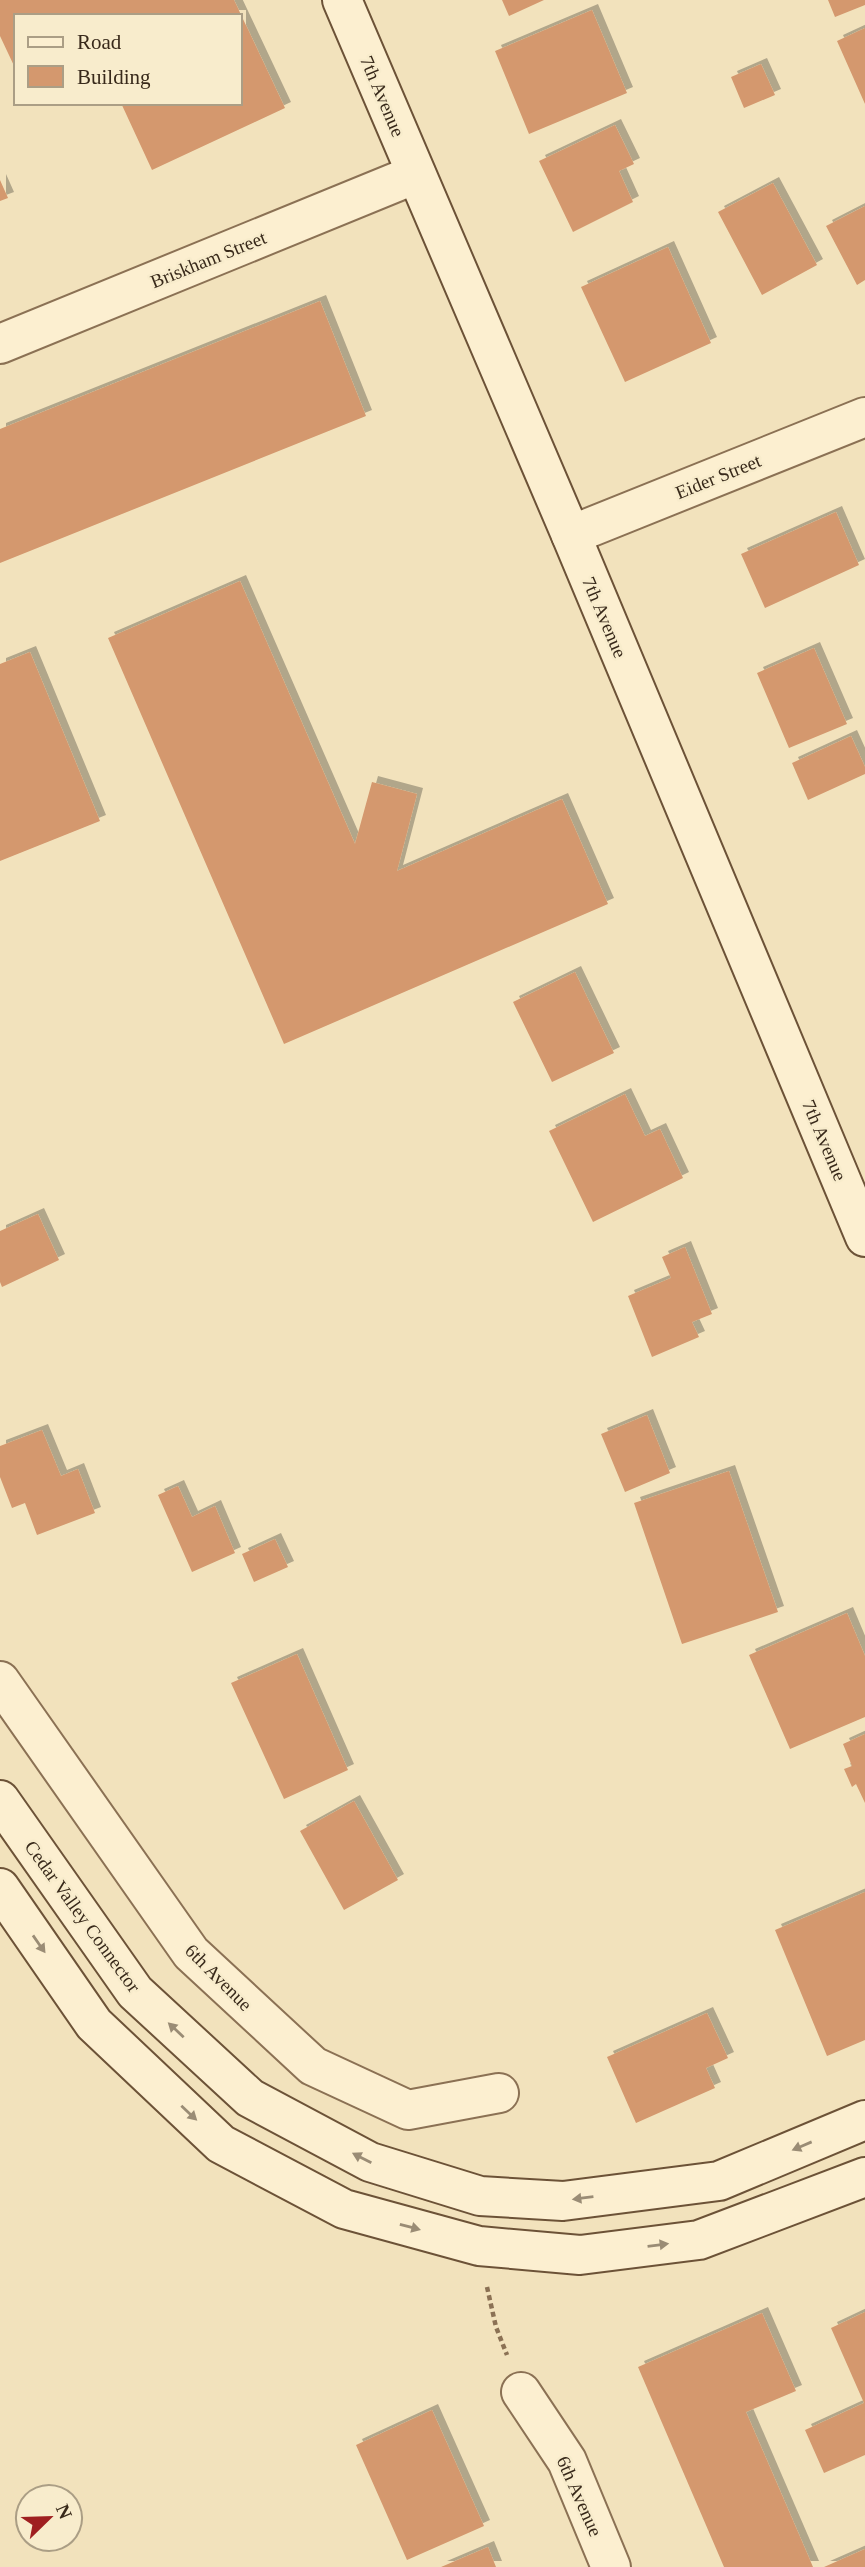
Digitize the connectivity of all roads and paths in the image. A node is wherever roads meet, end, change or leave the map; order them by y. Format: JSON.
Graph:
{"nodes":[{"id":1,"x":342,"y":0,"type":"edge"},
{"id":2,"x":416,"y":174,"type":"junction"},
{"id":3,"x":0,"y":344,"type":"edge"},
{"id":4,"x":865,"y":417,"type":"edge"},
{"id":5,"x":571,"y":535,"type":"junction"},
{"id":6,"x":865,"y":1237,"type":"edge"},
{"id":7,"x":0,"y":1681,"type":"edge"},
{"id":8,"x":0,"y":1800,"type":"edge"},
{"id":9,"x":0,"y":1888,"type":"edge"},
{"id":10,"x":499,"y":2092,"type":"dead end"},
{"id":11,"x":865,"y":2120,"type":"edge"},
{"id":12,"x":865,"y":2177,"type":"edge"},
{"id":13,"x":479,"y":2246,"type":"junction"},
{"id":14,"x":521,"y":2392,"type":"joint"},
{"id":15,"x":611,"y":2567,"type":"edge"}],
"edges":[{"from":1,"to":2,"type":"street","name":"7th Avenue"},
{"from":2,"to":3,"type":"street","name":"Briskham Street"},
{"from":2,"to":5,"type":"street","name":"7th Avenue"},
{"from":4,"to":5,"type":"street","name":"Eider Street"},
{"from":5,"to":6,"type":"street","name":"7th Avenue"},
{"from":7,"to":10,"type":"street","name":"6th Avenue"},
{"from":11,"to":8,"type":"street","name":"Cedar Valley Connector","one_way":true},
{"from":9,"to":13,"type":"street","one_way":true},
{"from":13,"to":12,"type":"street","one_way":true},
{"from":13,"to":14,"type":"path"},
{"from":14,"to":15,"type":"street","name":"6th Avenue"}]}
